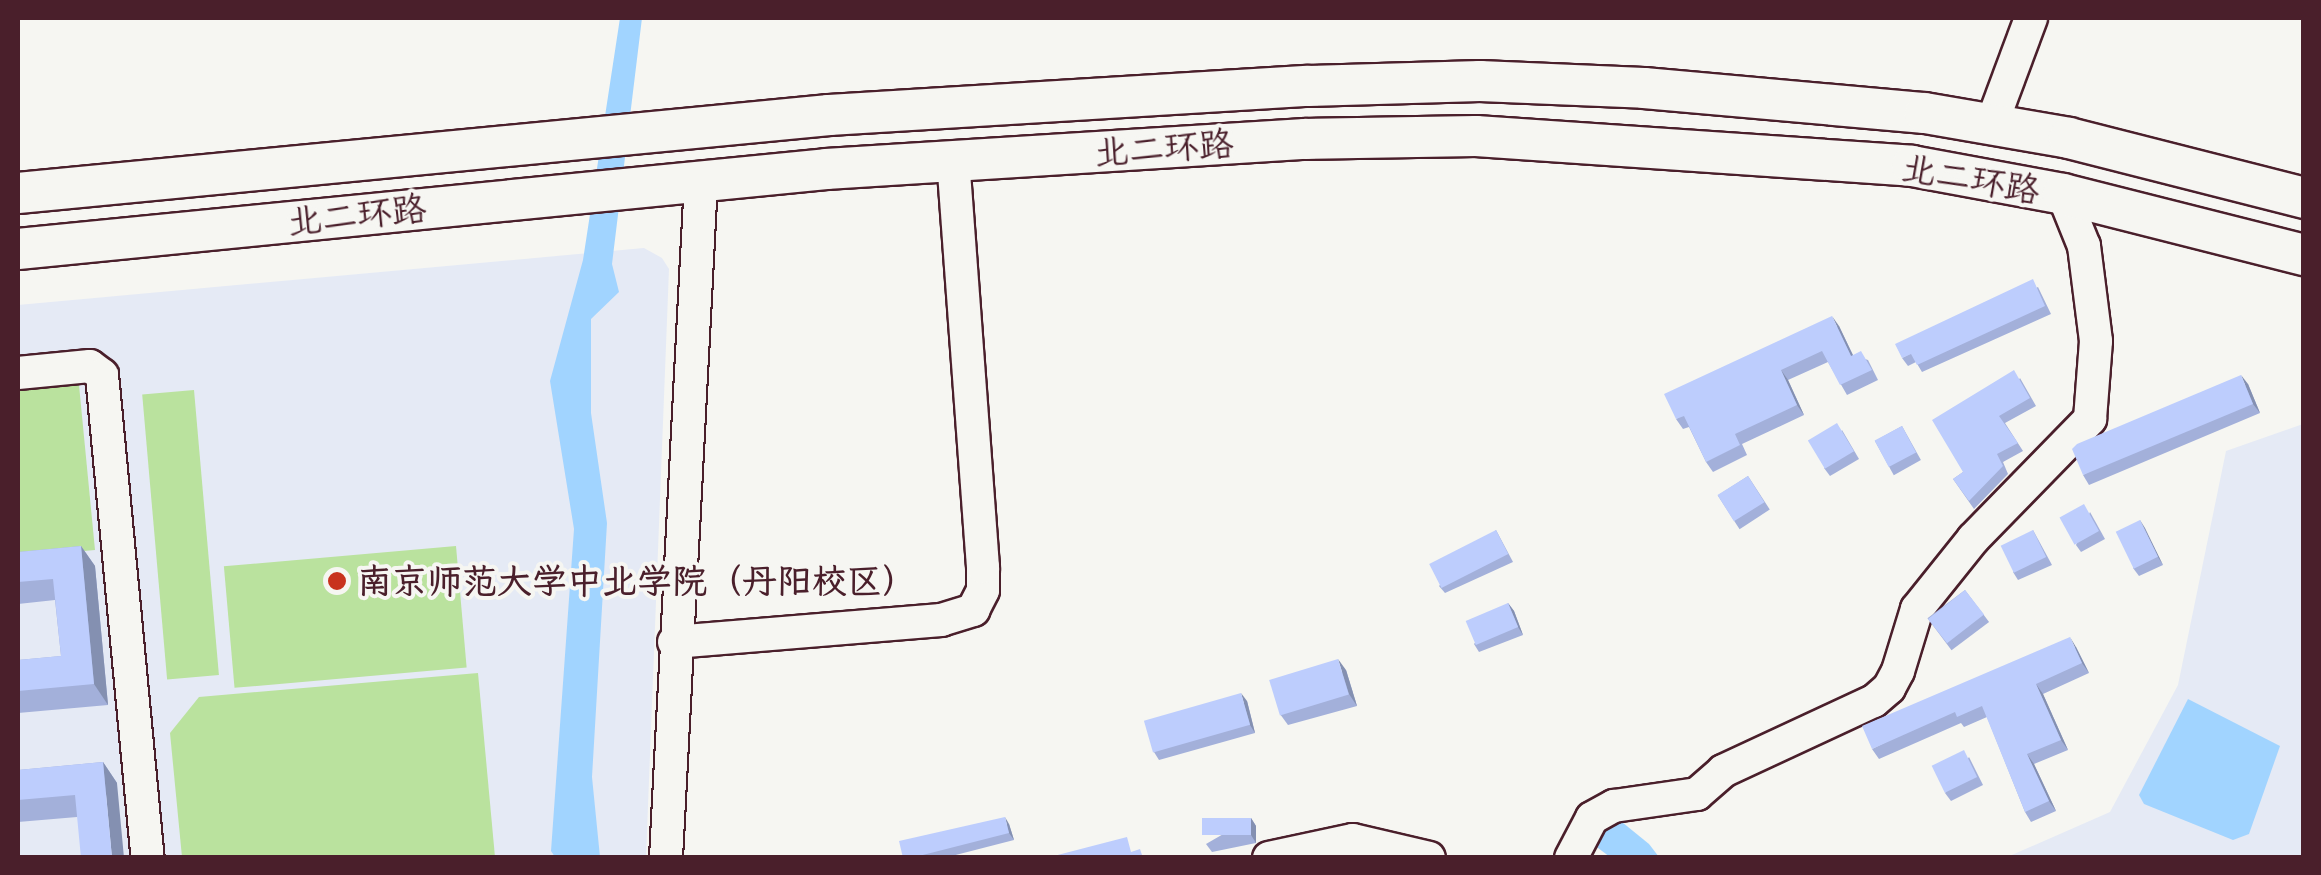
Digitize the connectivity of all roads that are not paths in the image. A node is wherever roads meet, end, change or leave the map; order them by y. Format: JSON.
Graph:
{"nodes":[{"id":1,"x":2031,"y":18,"type":"edge"},
{"id":2,"x":969,"y":107,"type":"junction"},
{"id":3,"x":1992,"y":123,"type":"junction"},
{"id":4,"x":961,"y":161,"type":"junction"},
{"id":5,"x":1981,"y":179,"type":"junction"},
{"id":6,"x":701,"y":182,"type":"junction"},
{"id":7,"x":18,"y":194,"type":"edge"},
{"id":8,"x":2062,"y":194,"type":"junction"},
{"id":9,"x":2304,"y":198,"type":"edge"},
{"id":10,"x":18,"y":249,"type":"edge"},
{"id":11,"x":2304,"y":255,"type":"edge"},
{"id":12,"x":18,"y":373,"type":"edge"},
{"id":13,"x":674,"y":642,"type":"junction"},
{"id":14,"x":148,"y":858,"type":"edge"},
{"id":15,"x":666,"y":858,"type":"edge"},
{"id":16,"x":1269,"y":858,"type":"edge"},
{"id":17,"x":1429,"y":858,"type":"edge"},
{"id":18,"x":1571,"y":858,"type":"edge"}],
"edges":[{"from":1,"to":3,"type":"street"},
{"from":2,"to":3,"type":"main road","name":"北二环路"},
{"from":2,"to":4,"type":"main road"},
{"from":2,"to":7,"type":"main road","name":"北二环路"},
{"from":3,"to":5,"type":"main road"},
{"from":3,"to":9,"type":"main road","name":"北二环路"},
{"from":4,"to":5,"type":"main road","name":"北二环路"},
{"from":4,"to":6,"type":"main road","name":"北二环路"},
{"from":4,"to":13,"type":"street"},
{"from":5,"to":8,"type":"main road","name":"北二环路"},
{"from":6,"to":10,"type":"main road","name":"北二环路"},
{"from":6,"to":13,"type":"street"},
{"from":8,"to":11,"type":"main road","name":"北二环路"},
{"from":8,"to":18,"type":"street"},
{"from":12,"to":14,"type":"street"},
{"from":13,"to":15,"type":"street"},
{"from":16,"to":17,"type":"street"}]}
